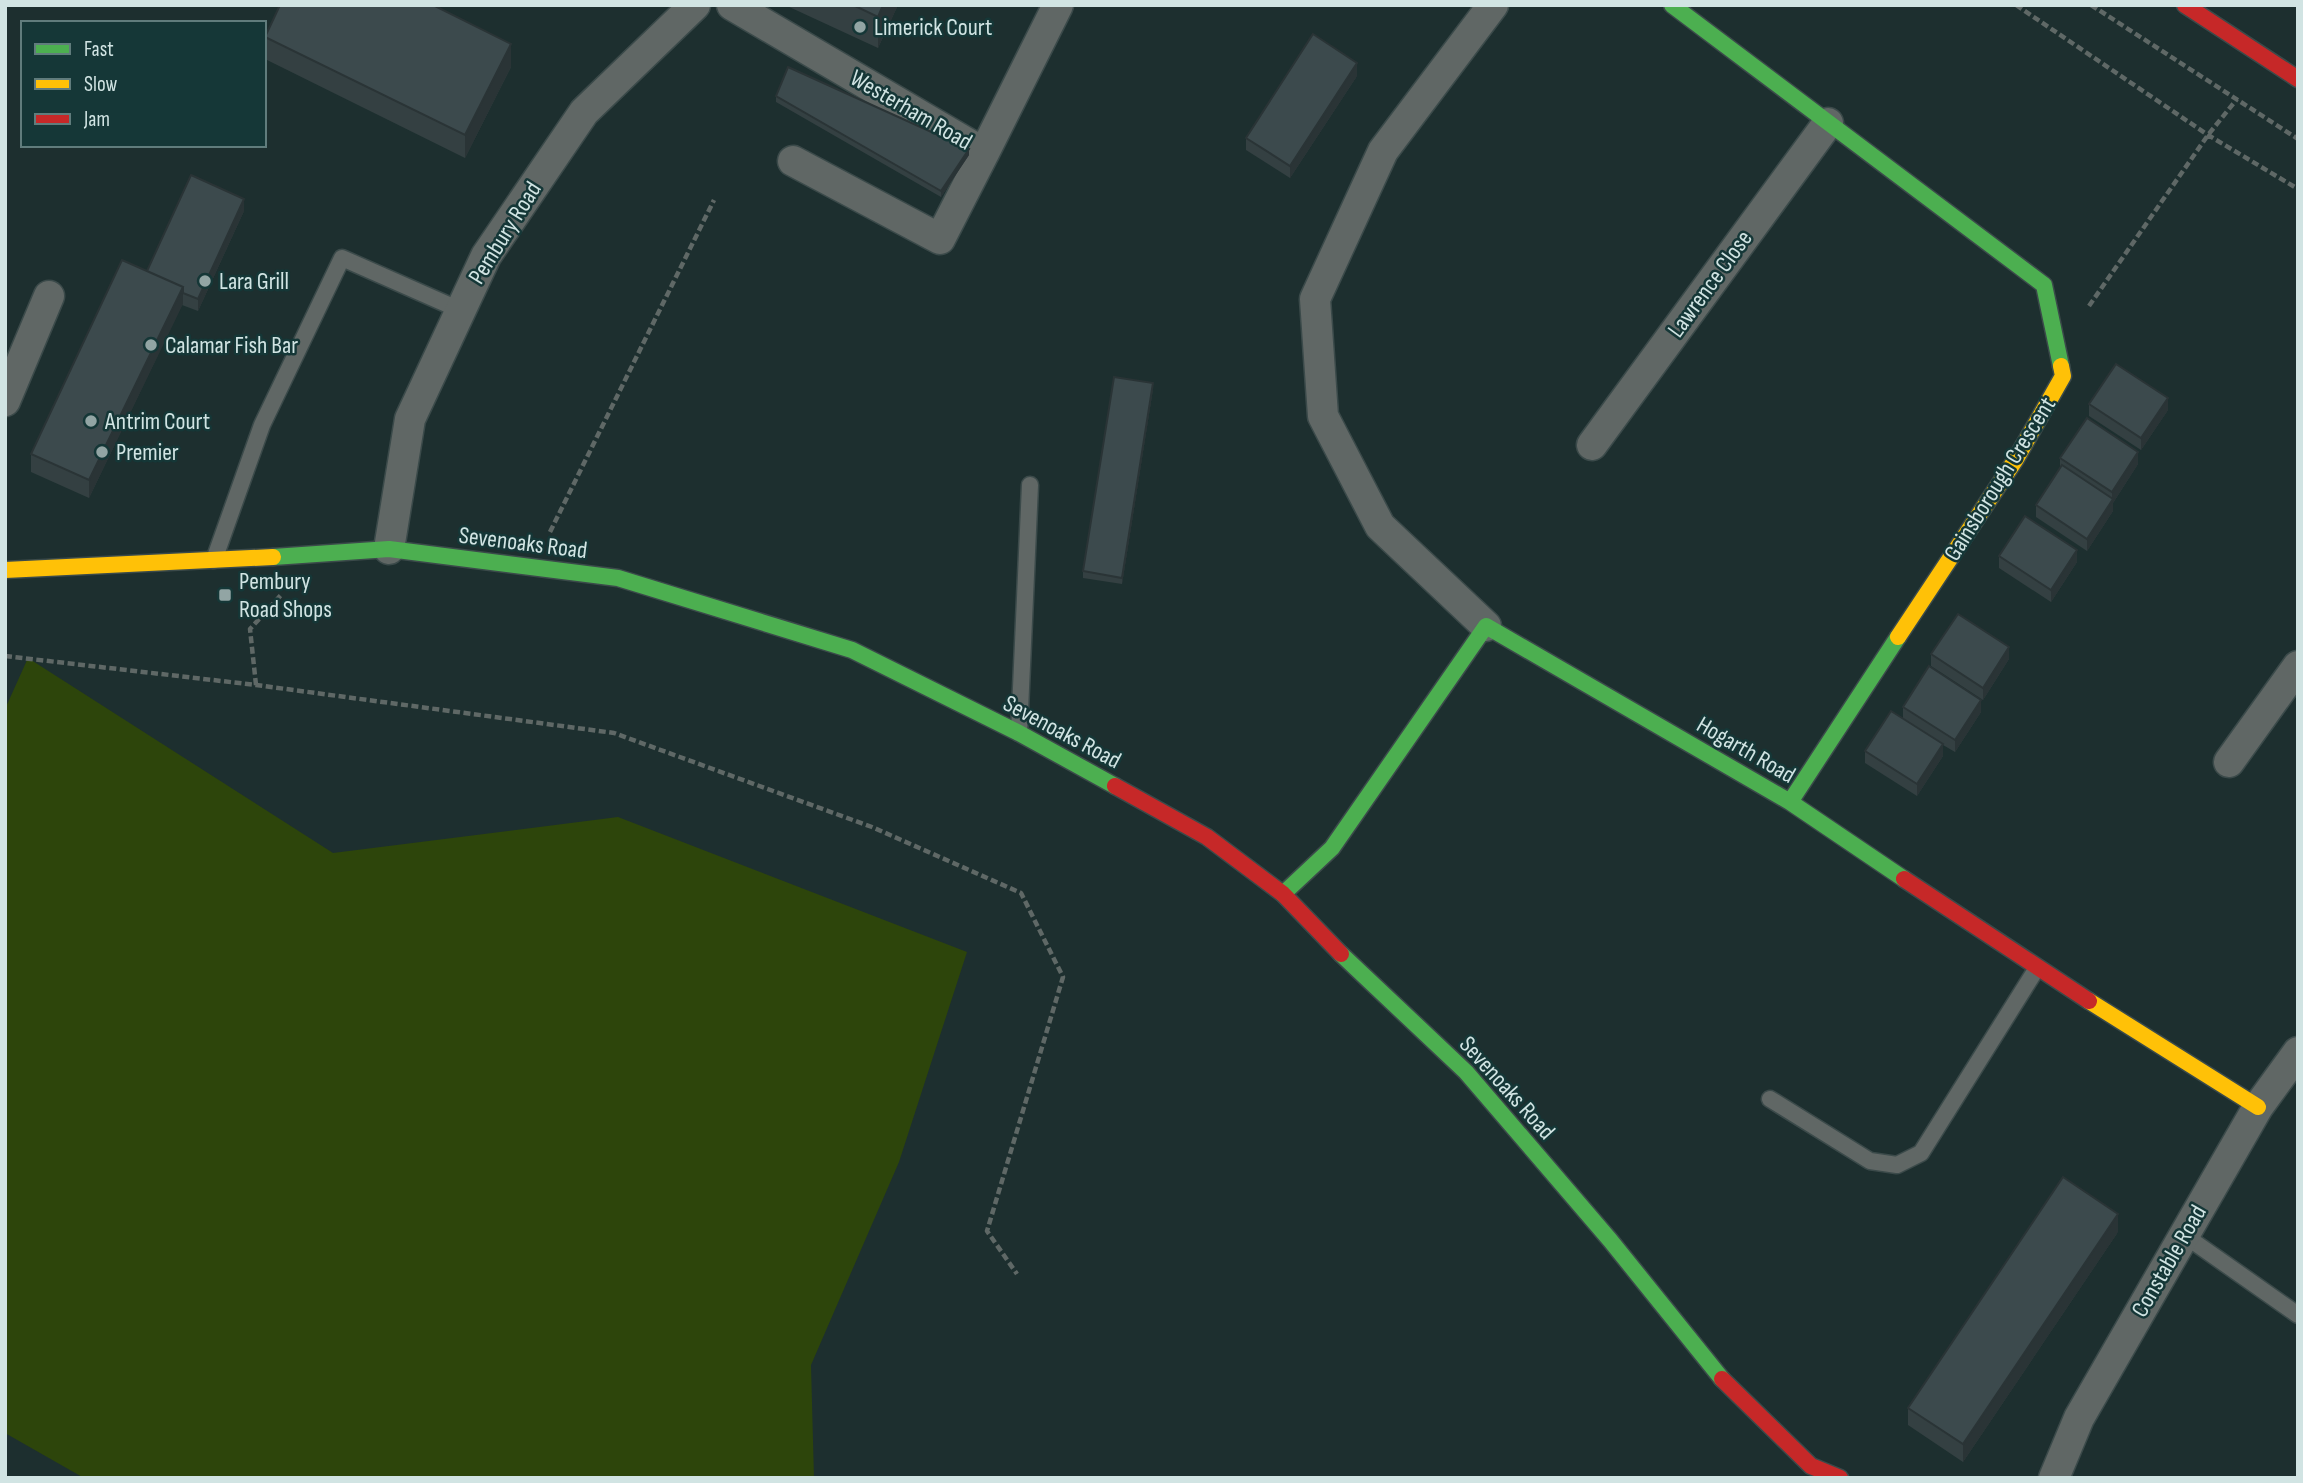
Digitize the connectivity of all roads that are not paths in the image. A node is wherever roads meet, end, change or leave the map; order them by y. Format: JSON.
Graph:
{"nodes":[{"id":1,"x":695,"y":5,"type":"edge"},
{"id":2,"x":732,"y":5,"type":"edge"},
{"id":3,"x":1058,"y":5,"type":"edge"},
{"id":4,"x":1493,"y":5,"type":"edge"},
{"id":5,"x":1672,"y":5,"type":"edge"},
{"id":6,"x":2185,"y":5,"type":"edge"},
{"id":7,"x":2298,"y":79,"type":"edge"},
{"id":8,"x":1828,"y":122,"type":"junction"},
{"id":9,"x":984,"y":153,"type":"junction"},
{"id":10,"x":793,"y":161,"type":"dead end"},
{"id":11,"x":49,"y":296,"type":"dead end"},
{"id":12,"x":460,"y":310,"type":"junction"},
{"id":13,"x":5,"y":401,"type":"edge"},
{"id":14,"x":1592,"y":445,"type":"dead end"},
{"id":15,"x":1030,"y":485,"type":"dead end"},
{"id":16,"x":389,"y":549,"type":"junction"},
{"id":17,"x":214,"y":560,"type":"junction"},
{"id":18,"x":5,"y":570,"type":"edge"},
{"id":19,"x":1486,"y":626,"type":"junction"},
{"id":20,"x":2298,"y":666,"type":"edge"},
{"id":21,"x":1020,"y":733,"type":"junction"},
{"id":22,"x":2230,"y":762,"type":"dead end"},
{"id":23,"x":1790,"y":802,"type":"junction"},
{"id":24,"x":1283,"y":894,"type":"junction"},
{"id":25,"x":2037,"y":968,"type":"junction"},
{"id":26,"x":2298,"y":1052,"type":"edge"},
{"id":27,"x":1770,"y":1099,"type":"dead end"},
{"id":28,"x":2258,"y":1107,"type":"junction"},
{"id":29,"x":2185,"y":1235,"type":"junction"},
{"id":30,"x":2298,"y":1315,"type":"edge"},
{"id":31,"x":1840,"y":1478,"type":"edge"},
{"id":32,"x":2054,"y":1478,"type":"edge"}],
"edges":[{"from":1,"to":12,"type":"street","name":"Pembury Road"},
{"from":2,"to":9,"type":"street","name":"Westerham Road"},
{"from":3,"to":9,"type":"street","name":"Westerham Road"},
{"from":4,"to":19,"type":"street"},
{"from":5,"to":8,"type":"street","name":"Gainsborough Crescent"},
{"from":6,"to":7,"type":"street"},
{"from":8,"to":14,"type":"street","name":"Lawrence Close"},
{"from":8,"to":23,"type":"street","name":"Gainsborough Crescent"},
{"from":9,"to":10,"type":"street"},
{"from":11,"to":13,"type":"street"},
{"from":12,"to":16,"type":"street","name":"Pembury Road"},
{"from":12,"to":17,"type":"lane"},
{"from":15,"to":21,"type":"lane"},
{"from":16,"to":17,"type":"street","name":"Sevenoaks Road"},
{"from":16,"to":21,"type":"street","name":"Sevenoaks Road"},
{"from":17,"to":18,"type":"street","name":"Sevenoaks Road"},
{"from":19,"to":23,"type":"street","name":"Hogarth Road"},
{"from":19,"to":24,"type":"street"},
{"from":20,"to":22,"type":"street"},
{"from":21,"to":24,"type":"street","name":"Sevenoaks Road"},
{"from":23,"to":25,"type":"street","name":"Hogarth Road"},
{"from":24,"to":31,"type":"street","name":"Sevenoaks Road"},
{"from":25,"to":27,"type":"lane"},
{"from":25,"to":28,"type":"street","name":"Hogarth Road"},
{"from":26,"to":28,"type":"street","name":"Constable Road"},
{"from":28,"to":29,"type":"street","name":"Constable Road"},
{"from":29,"to":30,"type":"lane"},
{"from":29,"to":32,"type":"street","name":"Constable Road"}]}
